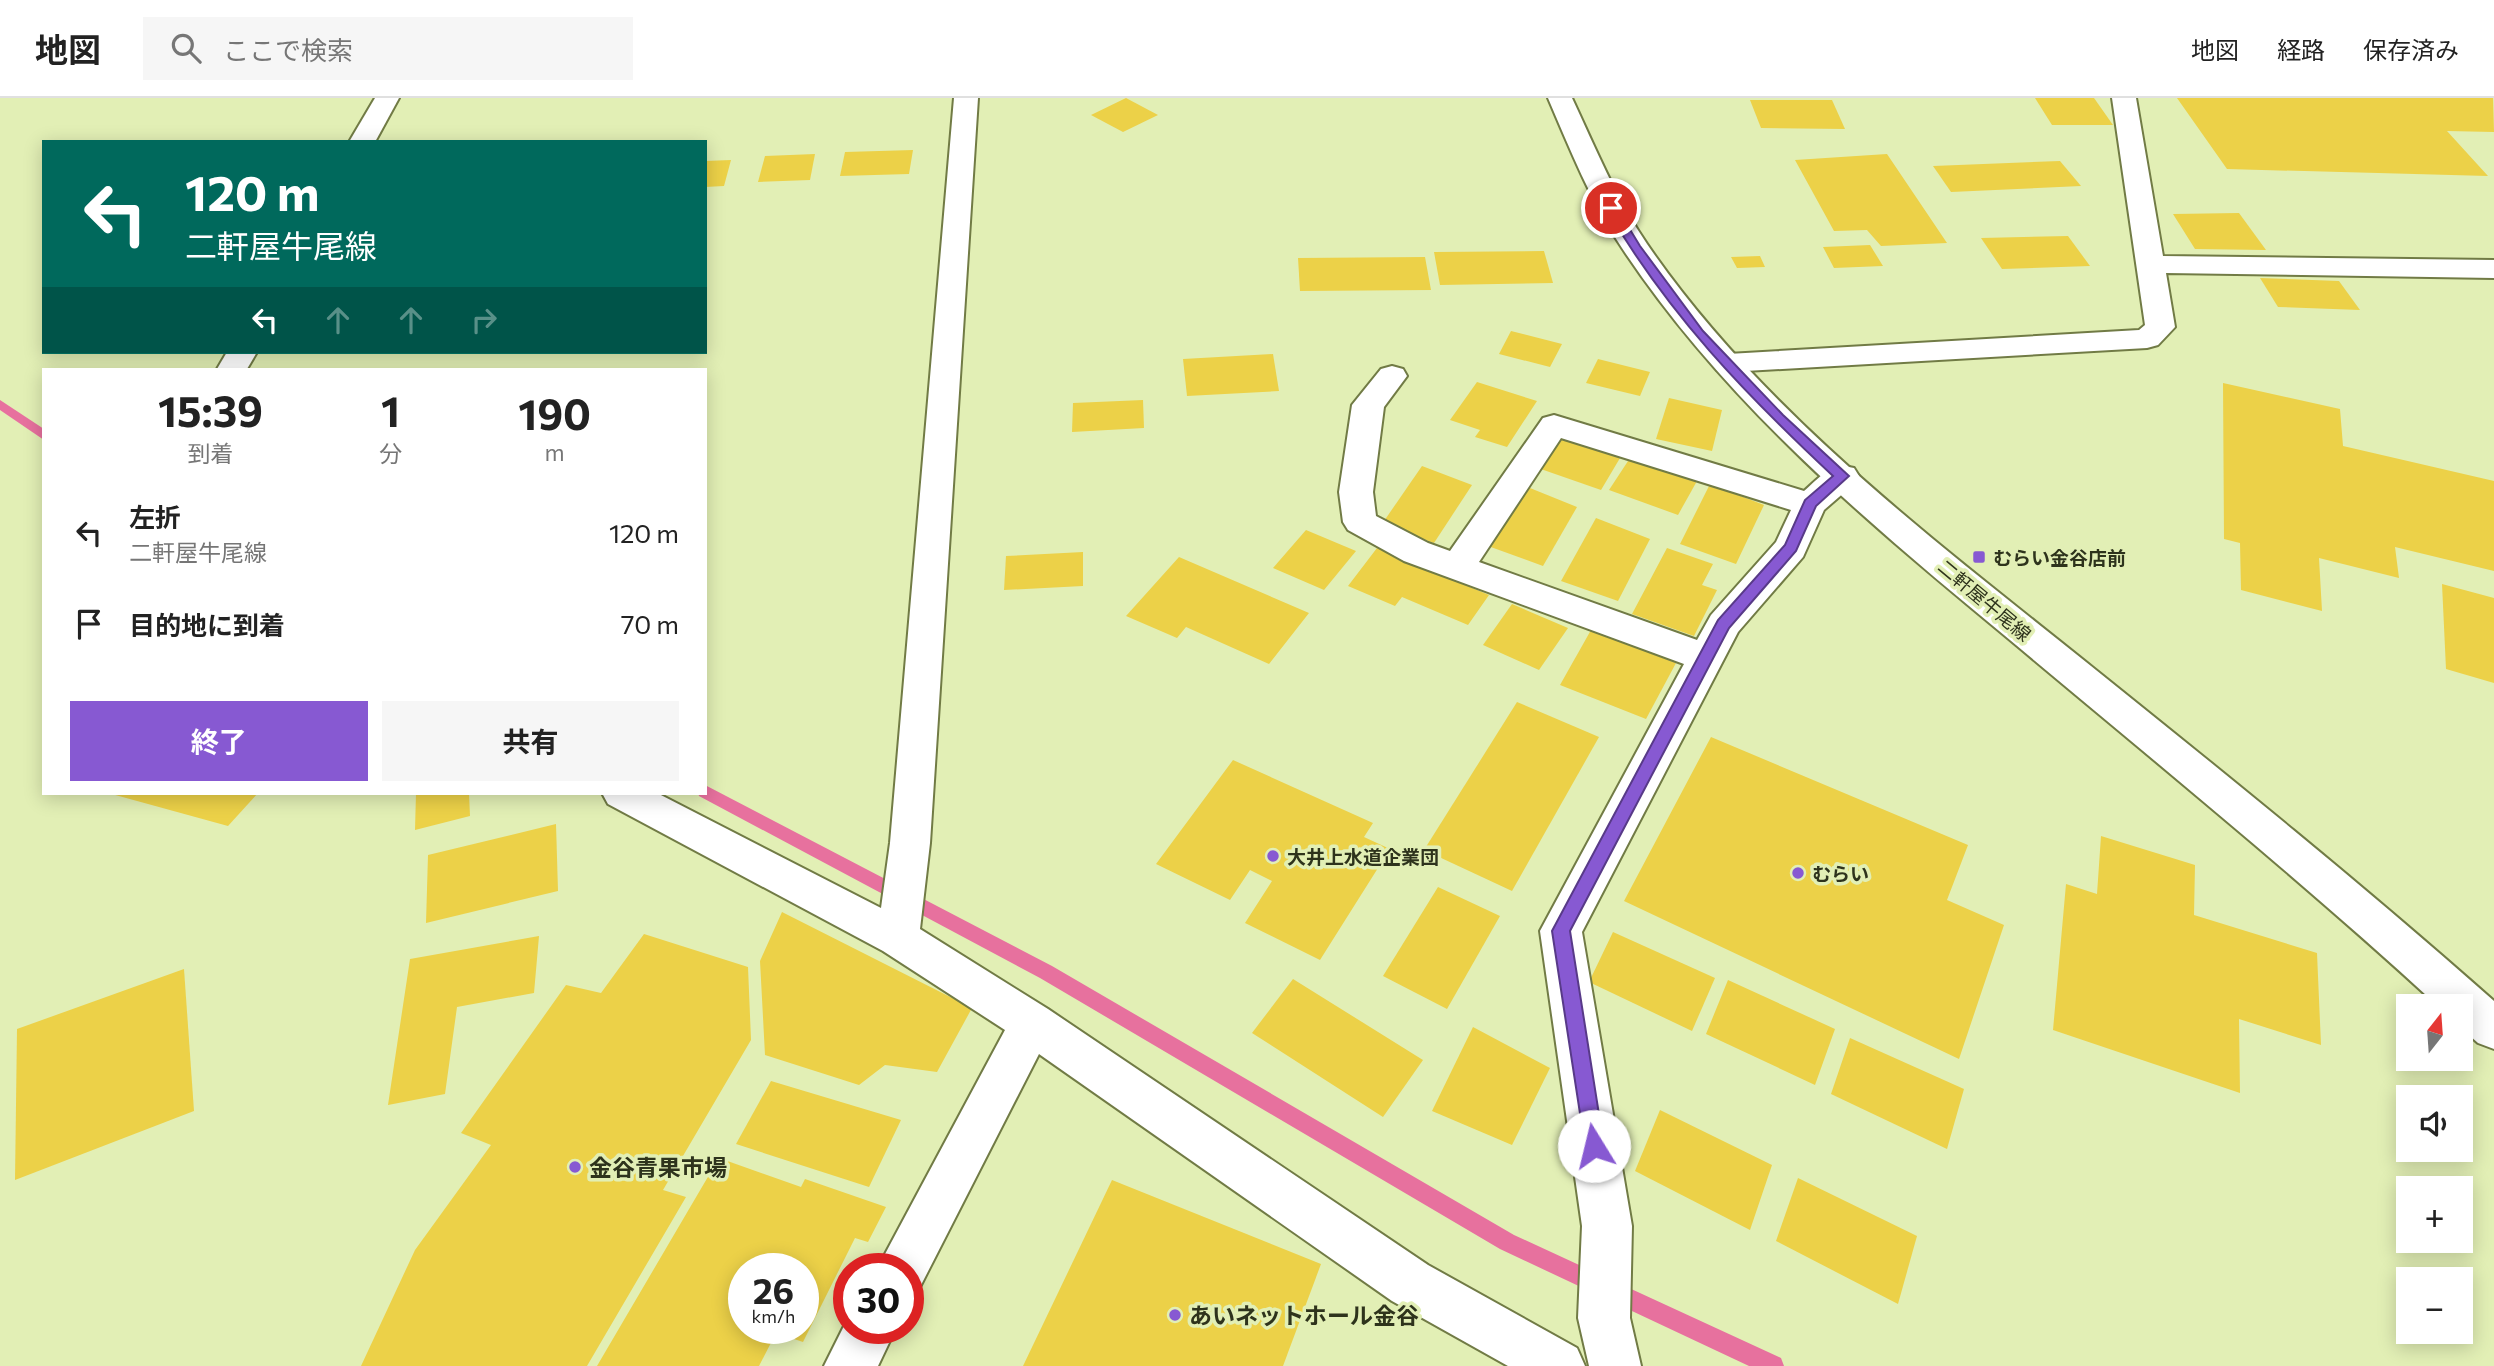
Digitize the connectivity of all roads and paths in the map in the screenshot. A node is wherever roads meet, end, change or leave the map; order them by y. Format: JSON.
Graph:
{"nodes":[{"id":1,"x":387,"y":98,"type":"edge"},
{"id":2,"x":966,"y":98,"type":"edge"},
{"id":3,"x":1560,"y":98,"type":"edge"},
{"id":4,"x":2124,"y":98,"type":"edge"},
{"id":5,"x":363,"y":140,"type":"edge"},
{"id":6,"x":2150,"y":264,"type":"junction"},
{"id":7,"x":2494,"y":269,"type":"edge"},
{"id":8,"x":1728,"y":363,"type":"junction"},
{"id":9,"x":1392,"y":376,"type":"dead end"},
{"id":10,"x":1842,"y":476,"type":"junction"},
{"id":11,"x":1810,"y":504,"type":"junction"},
{"id":12,"x":1457,"y":567,"type":"junction"},
{"id":13,"x":1706,"y":658,"type":"junction"},
{"id":14,"x":626,"y":795,"type":"edge"},
{"id":15,"x":898,"y":938,"type":"junction"},
{"id":16,"x":1032,"y":1023,"type":"junction"},
{"id":17,"x":2494,"y":1029,"type":"edge"},
{"id":18,"x":910,"y":1253,"type":"edge"},
{"id":19,"x":862,"y":1344,"type":"edge"},
{"id":20,"x":850,"y":1366,"type":"edge"},
{"id":21,"x":1559,"y":1366,"type":"edge"},
{"id":22,"x":1615,"y":1366,"type":"edge"}],
"edges":[{"from":1,"to":5,"type":"street"},
{"from":2,"to":15,"type":"street"},
{"from":3,"to":8,"type":"street","name":"二軒屋牛尾線"},
{"from":4,"to":6,"type":"street"},
{"from":6,"to":7,"type":"street"},
{"from":6,"to":8,"type":"street"},
{"from":8,"to":10,"type":"street","name":"二軒屋牛尾線"},
{"from":9,"to":12,"type":"street"},
{"from":10,"to":11,"type":"street"},
{"from":10,"to":17,"type":"street","name":"二軒屋牛尾線"},
{"from":11,"to":12,"type":"street"},
{"from":11,"to":13,"type":"street"},
{"from":12,"to":13,"type":"street"},
{"from":13,"to":22,"type":"street"},
{"from":14,"to":15,"type":"street"},
{"from":15,"to":16,"type":"street"},
{"from":16,"to":18,"type":"street"},
{"from":16,"to":21,"type":"street"},
{"from":19,"to":20,"type":"street"}]}
